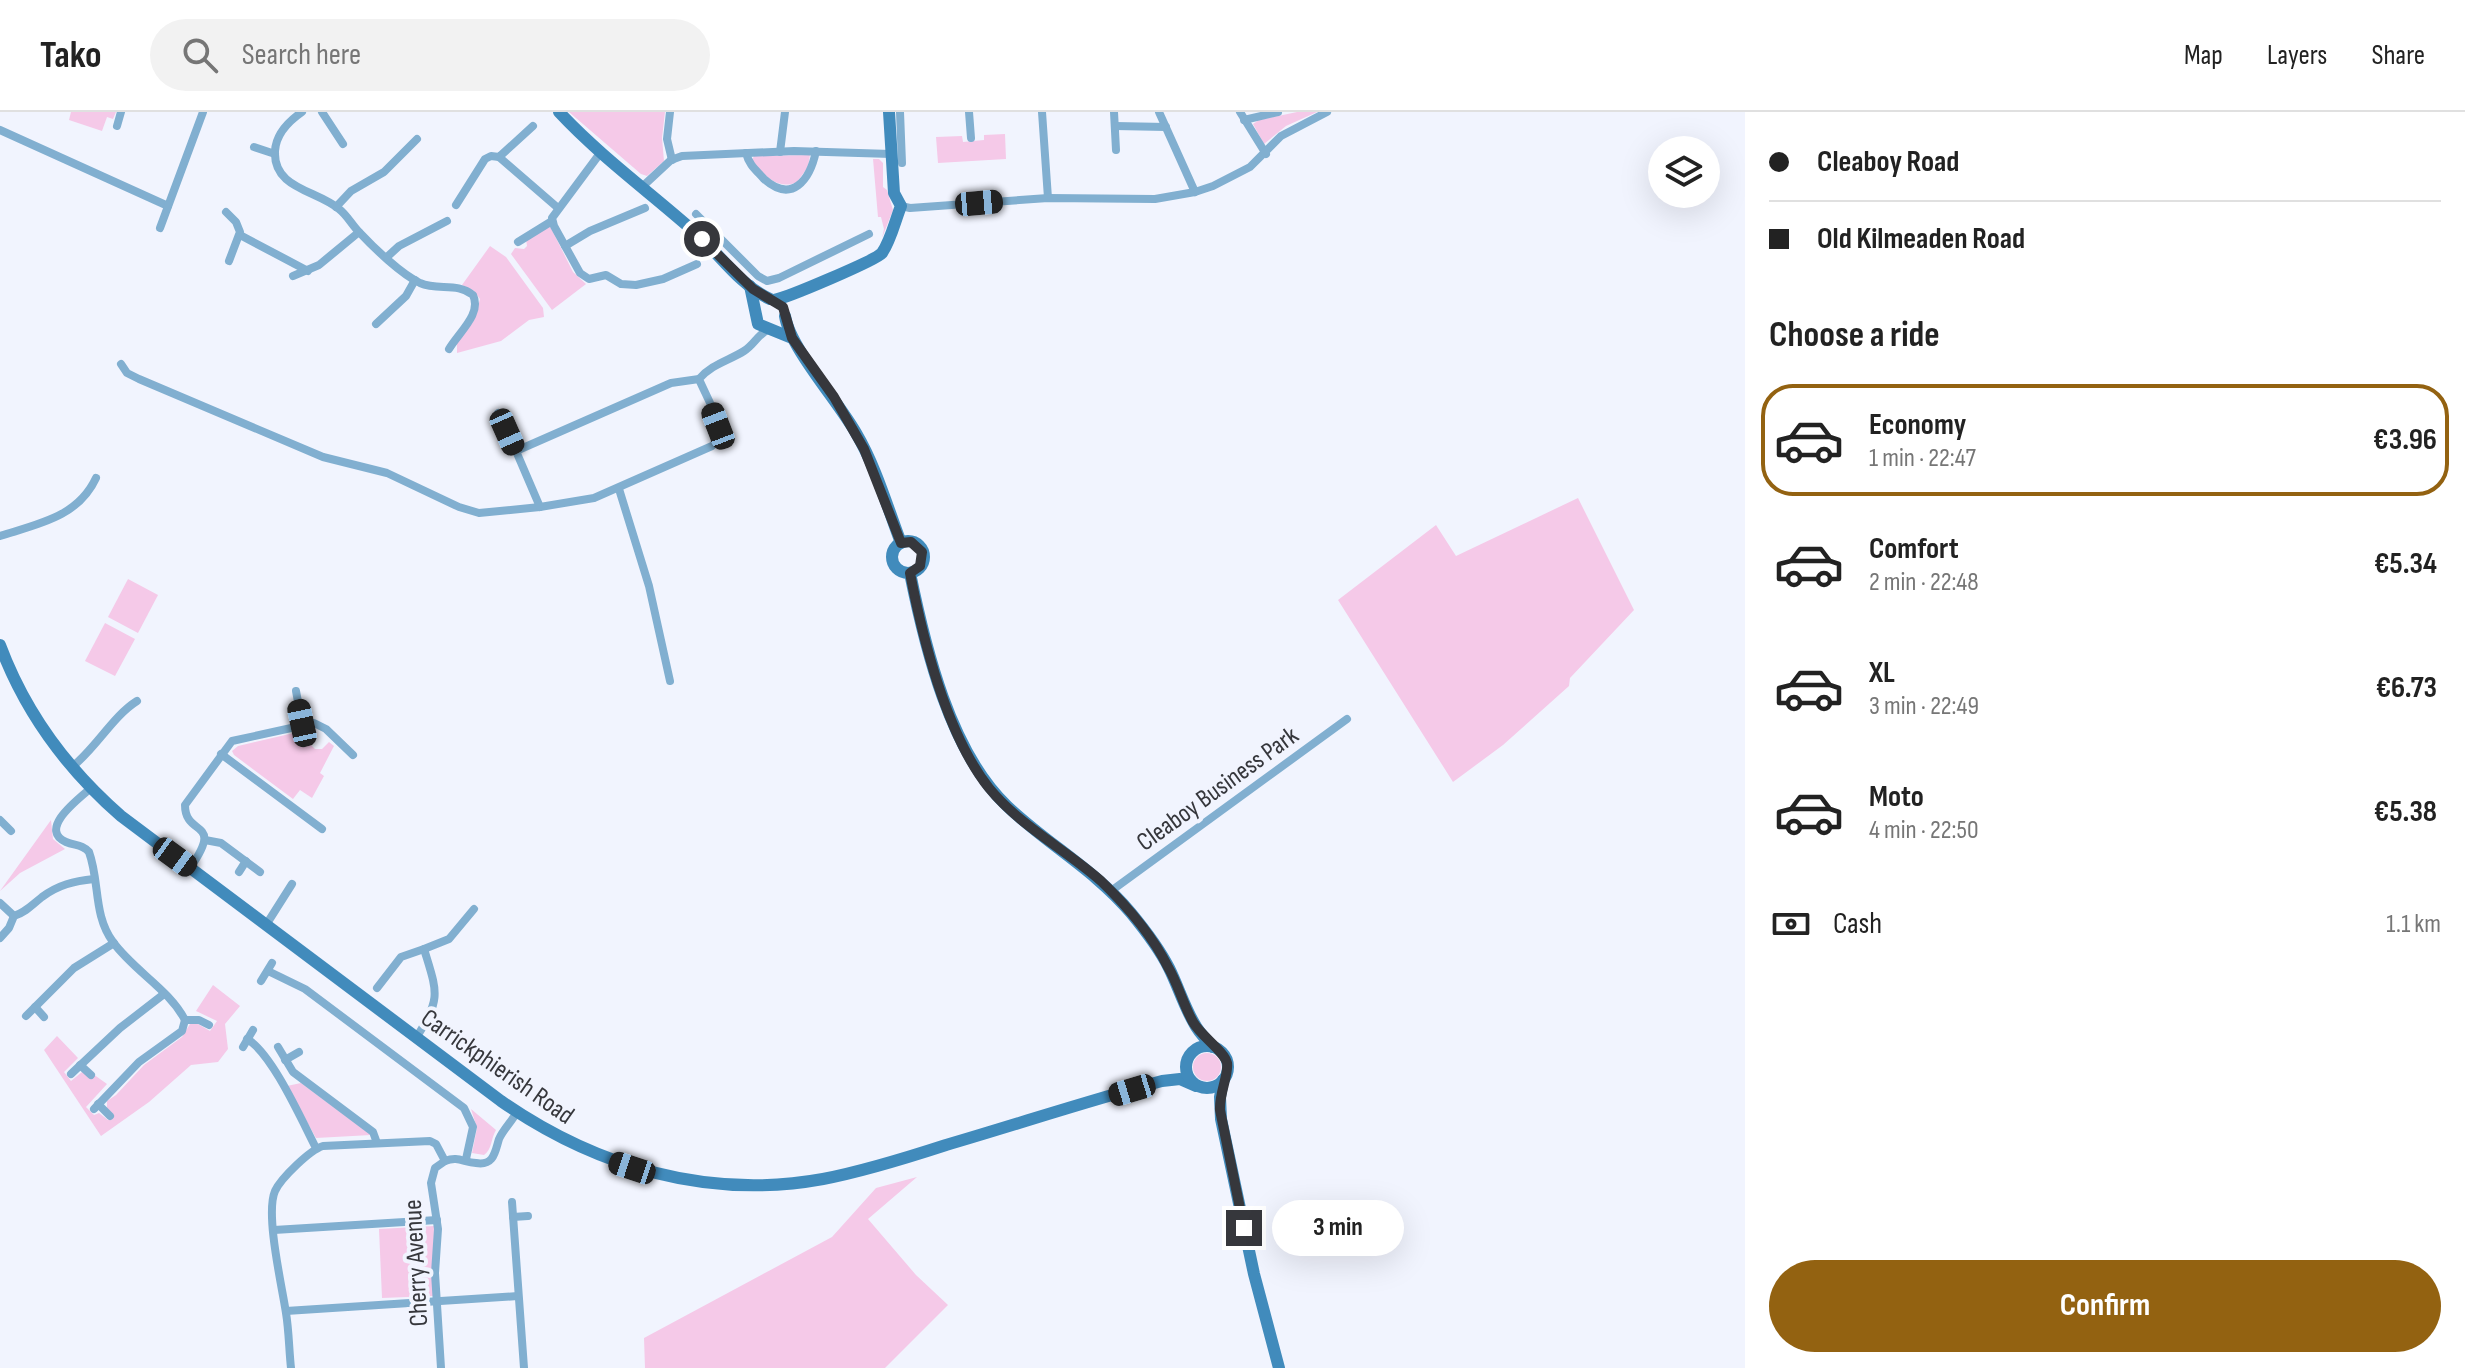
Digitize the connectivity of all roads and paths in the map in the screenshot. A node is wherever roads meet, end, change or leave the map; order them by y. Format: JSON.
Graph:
{"nodes":[{"id":1,"x":121,"y":112,"type":"edge"},
{"id":2,"x":203,"y":112,"type":"edge"},
{"id":3,"x":322,"y":112,"type":"edge"},
{"id":4,"x":559,"y":112,"type":"edge"},
{"id":5,"x":670,"y":112,"type":"edge"},
{"id":6,"x":785,"y":112,"type":"edge"},
{"id":7,"x":889,"y":112,"type":"edge"},
{"id":8,"x":900,"y":112,"type":"edge"},
{"id":9,"x":969,"y":112,"type":"edge"},
{"id":10,"x":1042,"y":112,"type":"edge"},
{"id":11,"x":1114,"y":112,"type":"edge"},
{"id":12,"x":1159,"y":112,"type":"edge"},
{"id":13,"x":1278,"y":112,"type":"edge"},
{"id":14,"x":1327,"y":112,"type":"edge"},
{"id":15,"x":299,"y":113,"type":"edge"},
{"id":16,"x":1242,"y":116,"type":"edge"},
{"id":17,"x":117,"y":126,"type":"dead end"},
{"id":18,"x":533,"y":126,"type":"dead end"},
{"id":19,"x":1115,"y":126,"type":"junction"},
{"id":20,"x":1166,"y":127,"type":"junction"},
{"id":21,"x":0,"y":130,"type":"edge"},
{"id":22,"x":971,"y":138,"type":"dead end"},
{"id":23,"x":417,"y":139,"type":"dead end"},
{"id":24,"x":343,"y":144,"type":"dead end"},
{"id":25,"x":254,"y":147,"type":"dead end"},
{"id":26,"x":1116,"y":150,"type":"dead end"},
{"id":27,"x":816,"y":151,"type":"junction"},
{"id":28,"x":601,"y":152,"type":"junction"},
{"id":29,"x":780,"y":152,"type":"junction"},
{"id":30,"x":746,"y":153,"type":"junction"},
{"id":31,"x":275,"y":154,"type":"junction"},
{"id":32,"x":891,"y":154,"type":"junction"},
{"id":33,"x":1266,"y":154,"type":"junction"},
{"id":34,"x":499,"y":157,"type":"junction"},
{"id":35,"x":672,"y":160,"type":"junction"},
{"id":36,"x":902,"y":163,"type":"dead end"},
{"id":37,"x":643,"y":186,"type":"junction"},
{"id":38,"x":1195,"y":192,"type":"junction"},
{"id":39,"x":1048,"y":198,"type":"junction"},
{"id":40,"x":456,"y":205,"type":"dead end"},
{"id":41,"x":168,"y":206,"type":"junction"},
{"id":42,"x":901,"y":206,"type":"junction"},
{"id":43,"x":336,"y":207,"type":"junction"},
{"id":44,"x":558,"y":208,"type":"junction"},
{"id":45,"x":645,"y":208,"type":"dead end"},
{"id":46,"x":226,"y":212,"type":"dead end"},
{"id":47,"x":696,"y":214,"type":"dead end"},
{"id":48,"x":447,"y":221,"type":"dead end"},
{"id":49,"x":552,"y":221,"type":"junction"},
{"id":50,"x":160,"y":228,"type":"dead end"},
{"id":51,"x":359,"y":232,"type":"junction"},
{"id":52,"x":706,"y":234,"type":"junction"},
{"id":53,"x":869,"y":234,"type":"dead end"},
{"id":54,"x":240,"y":235,"type":"junction"},
{"id":55,"x":518,"y":242,"type":"dead end"},
{"id":56,"x":565,"y":246,"type":"junction"},
{"id":57,"x":387,"y":257,"type":"junction"},
{"id":58,"x":229,"y":261,"type":"dead end"},
{"id":59,"x":697,"y":264,"type":"dead end"},
{"id":60,"x":308,"y":271,"type":"junction"},
{"id":61,"x":293,"y":276,"type":"dead end"},
{"id":62,"x":415,"y":280,"type":"junction"},
{"id":63,"x":750,"y":286,"type":"junction"},
{"id":64,"x":793,"y":295,"type":"junction"},
{"id":65,"x":772,"y":300,"type":"junction"},
{"id":66,"x":785,"y":314,"type":"junction"},
{"id":67,"x":755,"y":315,"type":"junction"},
{"id":68,"x":376,"y":324,"type":"dead end"},
{"id":69,"x":771,"y":329,"type":"junction"},
{"id":70,"x":792,"y":338,"type":"junction"},
{"id":71,"x":753,"y":343,"type":"junction"},
{"id":72,"x":449,"y":349,"type":"dead end"},
{"id":73,"x":121,"y":364,"type":"dead end"},
{"id":74,"x":699,"y":379,"type":"junction"},
{"id":75,"x":498,"y":413,"type":"dead end"},
{"id":76,"x":516,"y":451,"type":"junction"},
{"id":77,"x":96,"y":478,"type":"dead end"},
{"id":78,"x":619,"y":489,"type":"junction"},
{"id":79,"x":540,"y":507,"type":"junction"},
{"id":80,"x":0,"y":536,"type":"edge"},
{"id":81,"x":901,"y":543,"type":"junction"},
{"id":82,"x":910,"y":573,"type":"junction"},
{"id":83,"x":0,"y":645,"type":"edge"},
{"id":84,"x":670,"y":681,"type":"dead end"},
{"id":85,"x":295,"y":689,"type":"dead end"},
{"id":86,"x":137,"y":701,"type":"dead end"},
{"id":87,"x":1347,"y":719,"type":"dead end"},
{"id":88,"x":302,"y":723,"type":"junction"},
{"id":89,"x":221,"y":754,"type":"junction"},
{"id":90,"x":353,"y":755,"type":"dead end"},
{"id":91,"x":72,"y":767,"type":"junction"},
{"id":92,"x":91,"y":788,"type":"junction"},
{"id":93,"x":305,"y":801,"type":"dead end"},
{"id":94,"x":299,"y":811,"type":"junction"},
{"id":95,"x":0,"y":820,"type":"edge"},
{"id":96,"x":322,"y":829,"type":"dead end"},
{"id":97,"x":11,"y":831,"type":"dead end"},
{"id":98,"x":205,"y":840,"type":"junction"},
{"id":99,"x":246,"y":861,"type":"junction"},
{"id":100,"x":190,"y":868,"type":"junction"},
{"id":101,"x":239,"y":872,"type":"dead end"},
{"id":102,"x":260,"y":872,"type":"dead end"},
{"id":103,"x":94,"y":879,"type":"junction"},
{"id":104,"x":292,"y":884,"type":"dead end"},
{"id":105,"x":1111,"y":891,"type":"junction"},
{"id":106,"x":0,"y":903,"type":"edge"},
{"id":107,"x":474,"y":909,"type":"dead end"},
{"id":108,"x":14,"y":916,"type":"junction"},
{"id":109,"x":266,"y":925,"type":"junction"},
{"id":110,"x":0,"y":938,"type":"edge"},
{"id":111,"x":114,"y":943,"type":"junction"},
{"id":112,"x":424,"y":949,"type":"junction"},
{"id":113,"x":261,"y":981,"type":"dead end"},
{"id":114,"x":377,"y":988,"type":"dead end"},
{"id":115,"x":164,"y":994,"type":"junction"},
{"id":116,"x":35,"y":1007,"type":"junction"},
{"id":117,"x":1187,"y":1009,"type":"junction"},
{"id":118,"x":26,"y":1016,"type":"dead end"},
{"id":119,"x":44,"y":1017,"type":"dead end"},
{"id":120,"x":185,"y":1020,"type":"junction"},
{"id":121,"x":209,"y":1025,"type":"dead end"},
{"id":122,"x":253,"y":1030,"type":"dead end"},
{"id":123,"x":416,"y":1038,"type":"junction"},
{"id":124,"x":278,"y":1047,"type":"dead end"},
{"id":125,"x":1213,"y":1047,"type":"junction"},
{"id":126,"x":299,"y":1052,"type":"dead end"},
{"id":127,"x":1188,"y":1058,"type":"junction"},
{"id":128,"x":285,"y":1060,"type":"junction"},
{"id":129,"x":80,"y":1065,"type":"junction"},
{"id":130,"x":71,"y":1074,"type":"dead end"},
{"id":131,"x":91,"y":1075,"type":"dead end"},
{"id":132,"x":1223,"y":1080,"type":"junction"},
{"id":133,"x":1158,"y":1082,"type":"junction"},
{"id":134,"x":1198,"y":1086,"type":"junction"},
{"id":135,"x":517,"y":1112,"type":"junction"},
{"id":136,"x":110,"y":1116,"type":"dead end"},
{"id":137,"x":1221,"y":1119,"type":"junction"},
{"id":138,"x":377,"y":1143,"type":"junction"},
{"id":139,"x":316,"y":1148,"type":"junction"},
{"id":140,"x":466,"y":1159,"type":"junction"},
{"id":141,"x":445,"y":1161,"type":"junction"},
{"id":142,"x":512,"y":1202,"type":"dead end"},
{"id":143,"x":528,"y":1216,"type":"dead end"},
{"id":144,"x":513,"y":1217,"type":"junction"},
{"id":145,"x":437,"y":1220,"type":"junction"},
{"id":146,"x":274,"y":1230,"type":"junction"},
{"id":147,"x":518,"y":1296,"type":"junction"},
{"id":148,"x":438,"y":1301,"type":"junction"},
{"id":149,"x":286,"y":1311,"type":"junction"},
{"id":150,"x":291,"y":1368,"type":"edge"},
{"id":151,"x":441,"y":1368,"type":"edge"},
{"id":152,"x":524,"y":1368,"type":"edge"},
{"id":153,"x":1279,"y":1368,"type":"edge"}],
"edges":[{"from":1,"to":17,"type":"street"},
{"from":2,"to":41,"type":"street"},
{"from":3,"to":24,"type":"street"},
{"from":4,"to":28,"type":"street"},
{"from":5,"to":35,"type":"street"},
{"from":6,"to":29,"type":"street"},
{"from":7,"to":32,"type":"street"},
{"from":8,"to":36,"type":"street"},
{"from":9,"to":22,"type":"street"},
{"from":10,"to":39,"type":"street"},
{"from":11,"to":19,"type":"street"},
{"from":12,"to":20,"type":"street"},
{"from":13,"to":16,"type":"street"},
{"from":14,"to":33,"type":"street"},
{"from":15,"to":31,"type":"street"},
{"from":16,"to":33,"type":"street"},
{"from":18,"to":34,"type":"street"},
{"from":19,"to":20,"type":"street"},
{"from":19,"to":26,"type":"street"},
{"from":20,"to":38,"type":"street"},
{"from":21,"to":41,"type":"street"},
{"from":23,"to":43,"type":"street"},
{"from":25,"to":31,"type":"street"},
{"from":27,"to":29,"type":"street"},
{"from":27,"to":30,"type":"street"},
{"from":27,"to":32,"type":"street"},
{"from":28,"to":37,"type":"street"},
{"from":28,"to":44,"type":"street"},
{"from":29,"to":30,"type":"street"},
{"from":30,"to":35,"type":"street"},
{"from":31,"to":43,"type":"street"},
{"from":32,"to":42,"type":"street"},
{"from":33,"to":38,"type":"street"},
{"from":34,"to":40,"type":"street"},
{"from":34,"to":44,"type":"street"},
{"from":35,"to":37,"type":"street"},
{"from":37,"to":52,"type":"street"},
{"from":38,"to":39,"type":"street"},
{"from":39,"to":42,"type":"street"},
{"from":41,"to":50,"type":"street"},
{"from":42,"to":64,"type":"street"},
{"from":43,"to":51,"type":"street"},
{"from":44,"to":49,"type":"street"},
{"from":45,"to":56,"type":"street"},
{"from":46,"to":54,"type":"street"},
{"from":47,"to":52,"type":"street"},
{"from":48,"to":57,"type":"street"},
{"from":49,"to":55,"type":"street"},
{"from":49,"to":56,"type":"street"},
{"from":51,"to":57,"type":"street"},
{"from":51,"to":60,"type":"street"},
{"from":52,"to":53,"type":"street"},
{"from":52,"to":63,"type":"street"},
{"from":54,"to":58,"type":"street"},
{"from":54,"to":60,"type":"street"},
{"from":56,"to":59,"type":"street"},
{"from":57,"to":62,"type":"street"},
{"from":60,"to":61,"type":"street"},
{"from":62,"to":68,"type":"street"},
{"from":62,"to":72,"type":"street"},
{"from":63,"to":65,"type":"street"},
{"from":63,"to":67,"type":"street"},
{"from":64,"to":65,"type":"street"},
{"from":64,"to":66,"type":"street"},
{"from":65,"to":66,"type":"street"},
{"from":65,"to":67,"type":"street"},
{"from":66,"to":69,"type":"street"},
{"from":66,"to":70,"type":"street"},
{"from":67,"to":69,"type":"street"},
{"from":67,"to":71,"type":"street"},
{"from":69,"to":70,"type":"street"},
{"from":69,"to":71,"type":"street"},
{"from":70,"to":81,"type":"street"},
{"from":71,"to":74,"type":"street"},
{"from":73,"to":79,"type":"street"},
{"from":74,"to":76,"type":"street"},
{"from":74,"to":78,"type":"street"},
{"from":75,"to":76,"type":"street"},
{"from":76,"to":79,"type":"street"},
{"from":77,"to":80,"type":"street"},
{"from":78,"to":79,"type":"street"},
{"from":78,"to":84,"type":"street"},
{"from":81,"to":82,"type":"street"},
{"from":81,"to":82,"type":"street"},
{"from":82,"to":105,"type":"street"},
{"from":83,"to":91,"type":"street","name":"Carrickphierish Road"},
{"from":85,"to":88,"type":"street"},
{"from":86,"to":91,"type":"street"},
{"from":87,"to":105,"type":"street","name":"Cleaboy Business Park"},
{"from":88,"to":89,"type":"street"},
{"from":88,"to":90,"type":"street"},
{"from":89,"to":94,"type":"street"},
{"from":89,"to":98,"type":"street"},
{"from":91,"to":92,"type":"street","name":"Carrickphierish Road"},
{"from":92,"to":100,"type":"street","name":"Carrickphierish Road"},
{"from":92,"to":103,"type":"street"},
{"from":93,"to":94,"type":"street"},
{"from":94,"to":96,"type":"street"},
{"from":95,"to":97,"type":"street"},
{"from":98,"to":99,"type":"street"},
{"from":98,"to":100,"type":"street"},
{"from":99,"to":101,"type":"street"},
{"from":99,"to":102,"type":"street"},
{"from":100,"to":109,"type":"street","name":"Carrickphierish Road"},
{"from":103,"to":108,"type":"street"},
{"from":103,"to":111,"type":"street"},
{"from":104,"to":109,"type":"street"},
{"from":105,"to":117,"type":"street"},
{"from":106,"to":108,"type":"street"},
{"from":107,"to":112,"type":"street"},
{"from":108,"to":110,"type":"street"},
{"from":109,"to":123,"type":"street","name":"Carrickphierish Road"},
{"from":111,"to":115,"type":"street"},
{"from":111,"to":116,"type":"street"},
{"from":112,"to":114,"type":"street"},
{"from":112,"to":123,"type":"street"},
{"from":113,"to":140,"type":"street"},
{"from":115,"to":120,"type":"street"},
{"from":115,"to":129,"type":"street"},
{"from":116,"to":118,"type":"street"},
{"from":116,"to":119,"type":"street"},
{"from":117,"to":125,"type":"street"},
{"from":117,"to":127,"type":"street"},
{"from":120,"to":121,"type":"street"},
{"from":120,"to":136,"type":"street"},
{"from":122,"to":139,"type":"street"},
{"from":123,"to":135,"type":"street","name":"Carrickphierish Road"},
{"from":124,"to":128,"type":"street"},
{"from":125,"to":127,"type":"street"},
{"from":125,"to":132,"type":"street"},
{"from":126,"to":128,"type":"street"},
{"from":127,"to":133,"type":"street","name":"Carrickphierish Road"},
{"from":127,"to":134,"type":"street"},
{"from":128,"to":138,"type":"street"},
{"from":129,"to":130,"type":"street"},
{"from":129,"to":131,"type":"street"},
{"from":132,"to":134,"type":"street"},
{"from":132,"to":137,"type":"street"},
{"from":133,"to":134,"type":"street","name":"Carrickphierish Road"},
{"from":133,"to":135,"type":"street","name":"Carrickphierish Road"},
{"from":134,"to":137,"type":"street"},
{"from":135,"to":140,"type":"street"},
{"from":137,"to":153,"type":"street"},
{"from":138,"to":139,"type":"street"},
{"from":138,"to":141,"type":"street"},
{"from":139,"to":146,"type":"street"},
{"from":140,"to":141,"type":"street"},
{"from":141,"to":145,"type":"street","name":"Cherry Avenue"},
{"from":142,"to":144,"type":"street"},
{"from":143,"to":144,"type":"street"},
{"from":144,"to":147,"type":"street"},
{"from":145,"to":146,"type":"street"},
{"from":145,"to":148,"type":"street","name":"Cherry Avenue"},
{"from":146,"to":149,"type":"street"},
{"from":147,"to":148,"type":"street"},
{"from":147,"to":152,"type":"street"},
{"from":148,"to":149,"type":"street"},
{"from":148,"to":151,"type":"street","name":"Cherry Avenue"},
{"from":149,"to":150,"type":"street"}]}
